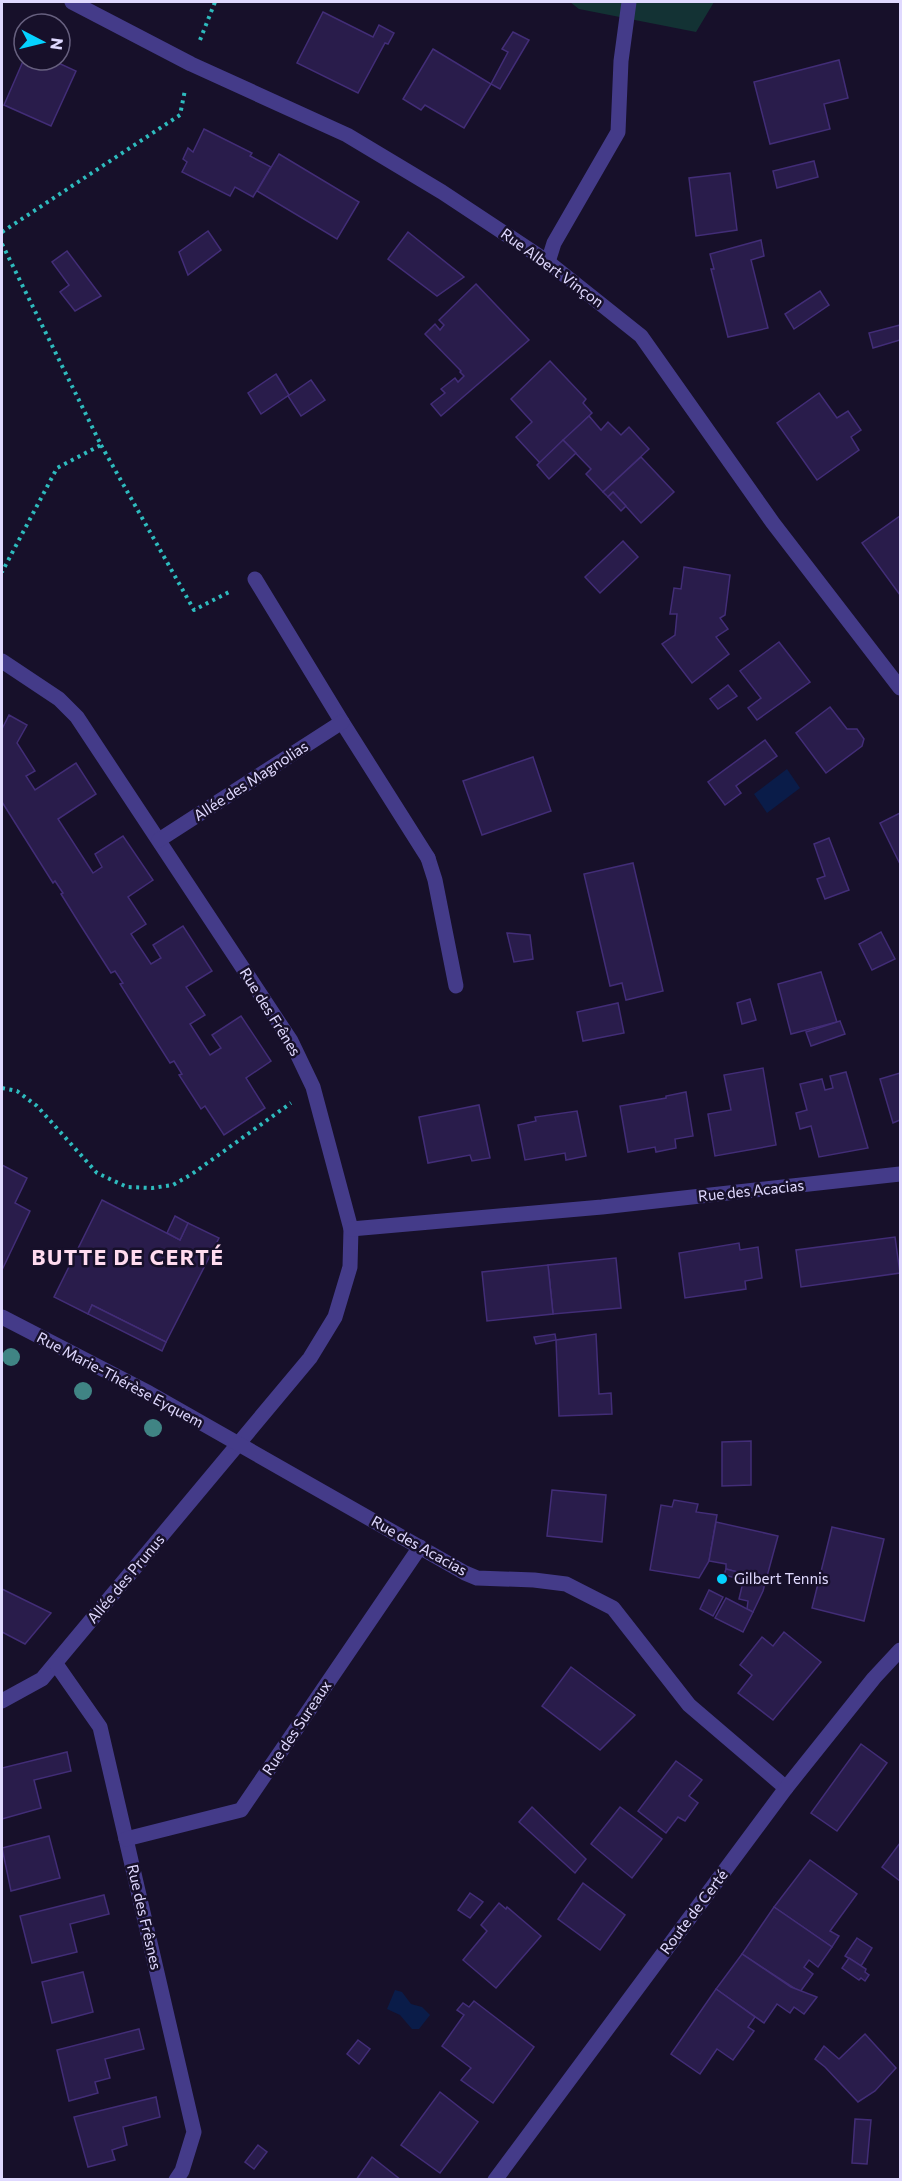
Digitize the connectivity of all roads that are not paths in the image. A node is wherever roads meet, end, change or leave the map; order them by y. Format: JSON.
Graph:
{"nodes":[{"id":1,"x":72,"y":2,"type":"edge"},
{"id":2,"x":629,"y":2,"type":"edge"},
{"id":3,"x":548,"y":262,"type":"junction"},
{"id":4,"x":255,"y":579,"type":"road end"},
{"id":5,"x":2,"y":661,"type":"edge"},
{"id":6,"x":900,"y":688,"type":"edge"},
{"id":7,"x":342,"y":722,"type":"junction"},
{"id":8,"x":159,"y":840,"type":"junction"},
{"id":9,"x":456,"y":986,"type":"dead end"},
{"id":10,"x":900,"y":1174,"type":"edge"},
{"id":11,"x":351,"y":1229,"type":"junction"},
{"id":12,"x":2,"y":1317,"type":"edge"},
{"id":13,"x":239,"y":1444,"type":"junction"},
{"id":14,"x":420,"y":1547,"type":"junction"},
{"id":15,"x":900,"y":1650,"type":"edge"},
{"id":16,"x":56,"y":1664,"type":"junction"},
{"id":17,"x":2,"y":1701,"type":"edge"},
{"id":18,"x":786,"y":1788,"type":"junction"},
{"id":19,"x":126,"y":1839,"type":"junction"},
{"id":20,"x":176,"y":2180,"type":"edge"},
{"id":21,"x":495,"y":2180,"type":"edge"}],
"edges":[{"from":1,"to":3,"type":"street","name":"Rue Albert Vinçon"},
{"from":2,"to":3,"type":"street"},
{"from":3,"to":6,"type":"street","name":"Rue Albert Vinçon"},
{"from":4,"to":7,"type":"street"},
{"from":5,"to":8,"type":"street","name":"Rue des Frênes"},
{"from":7,"to":8,"type":"street","name":"Allée des Magnolias"},
{"from":7,"to":9,"type":"street"},
{"from":8,"to":11,"type":"street","name":"Rue des Frênes"},
{"from":10,"to":11,"type":"street","name":"Rue des Acacias"},
{"from":11,"to":13,"type":"street","name":"Rue des Frênes"},
{"from":12,"to":13,"type":"street","name":"Rue Marie-Thérèse Eyquem"},
{"from":13,"to":14,"type":"street","name":"Rue des Acacias"},
{"from":13,"to":16,"type":"street","name":"Allée des Prunus"},
{"from":14,"to":18,"type":"street","name":"Rue des Acacias"},
{"from":14,"to":19,"type":"street","name":"Rue des Sureaux"},
{"from":15,"to":18,"type":"street","name":"Route de Certé"},
{"from":16,"to":17,"type":"street","name":"Allée des Prunus"},
{"from":16,"to":19,"type":"street","name":"Rue des Frêsnes"},
{"from":18,"to":21,"type":"street","name":"Route de Certé"},
{"from":19,"to":20,"type":"street","name":"Rue des Frêsnes"}]}
